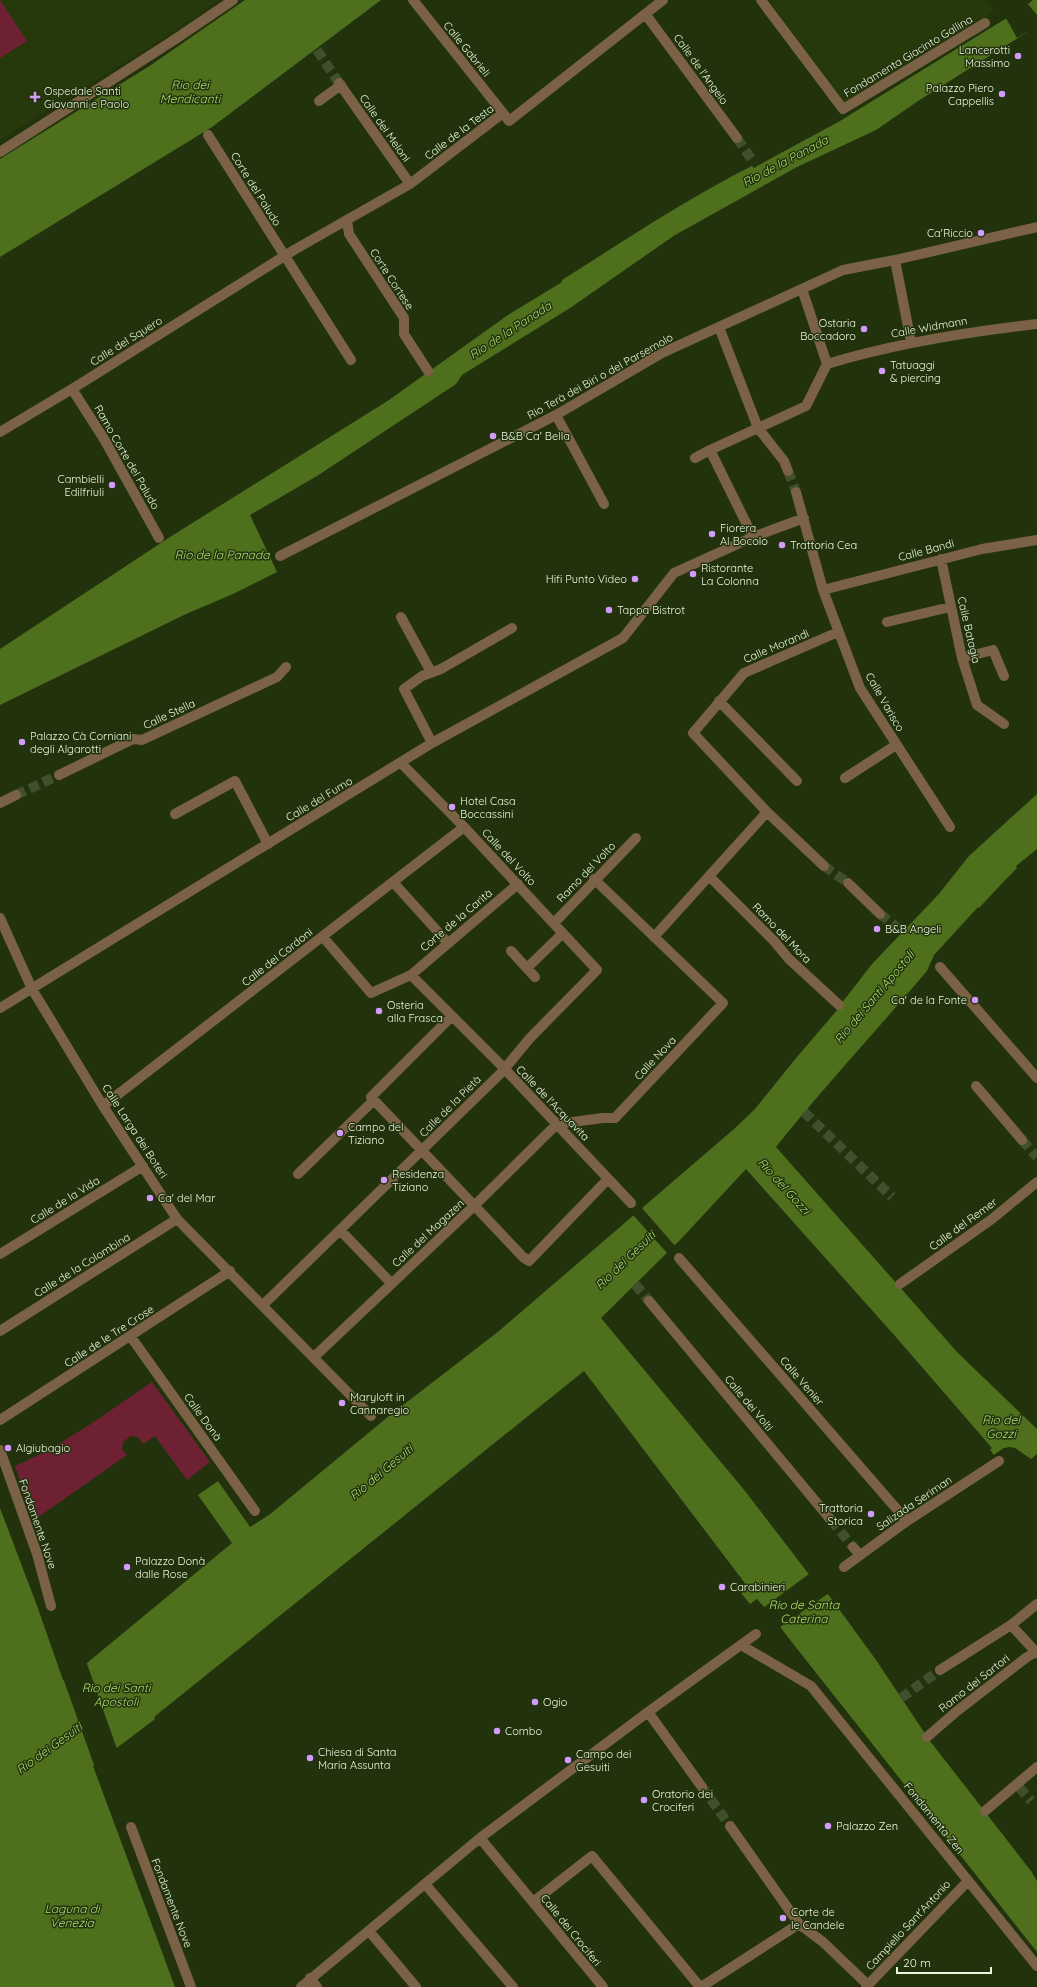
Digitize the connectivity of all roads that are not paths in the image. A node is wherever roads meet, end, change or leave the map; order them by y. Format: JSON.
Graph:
{"nodes":[{"id":1,"x":233,"y":0,"type":"edge"},
{"id":2,"x":413,"y":0,"type":"edge"},
{"id":3,"x":663,"y":0,"type":"edge"},
{"id":4,"x":761,"y":0,"type":"edge"},
{"id":5,"x":646,"y":15,"type":"junction"},
{"id":6,"x":985,"y":23,"type":"dead end"},
{"id":7,"x":319,"y":101,"type":"dead end"},
{"id":8,"x":503,"y":113,"type":"junction"},
{"id":9,"x":208,"y":135,"type":"dead end"},
{"id":10,"x":737,"y":138,"type":"tunnel mouth"},
{"id":11,"x":0,"y":152,"type":"edge"},
{"id":12,"x":410,"y":184,"type":"junction"},
{"id":13,"x":347,"y":220,"type":"junction"},
{"id":14,"x":1037,"y":227,"type":"edge"},
{"id":15,"x":285,"y":256,"type":"junction"},
{"id":16,"x":895,"y":260,"type":"junction"},
{"id":17,"x":802,"y":289,"type":"junction"},
{"id":18,"x":1037,"y":324,"type":"edge"},
{"id":19,"x":718,"y":327,"type":"junction"},
{"id":20,"x":911,"y":342,"type":"junction"},
{"id":21,"x":352,"y":360,"type":"dead end"},
{"id":22,"x":827,"y":364,"type":"junction"},
{"id":23,"x":428,"y":371,"type":"dead end"},
{"id":24,"x":72,"y":389,"type":"junction"},
{"id":25,"x":556,"y":415,"type":"junction"},
{"id":26,"x":757,"y":426,"type":"junction"},
{"id":27,"x":0,"y":432,"type":"edge"},
{"id":28,"x":710,"y":450,"type":"junction"},
{"id":29,"x":695,"y":458,"type":"dead end"},
{"id":30,"x":788,"y":471,"type":"tunnel mouth"},
{"id":31,"x":796,"y":492,"type":"tunnel mouth"},
{"id":32,"x":604,"y":504,"type":"dead end"},
{"id":33,"x":804,"y":518,"type":"junction"},
{"id":34,"x":753,"y":537,"type":"junction"},
{"id":35,"x":159,"y":538,"type":"dead end"},
{"id":36,"x":1037,"y":540,"type":"edge"},
{"id":37,"x":280,"y":556,"type":"dead end"},
{"id":38,"x":941,"y":558,"type":"junction"},
{"id":39,"x":823,"y":590,"type":"junction"},
{"id":40,"x":950,"y":606,"type":"junction"},
{"id":41,"x":401,"y":617,"type":"dead end"},
{"id":42,"x":886,"y":622,"type":"dead end"},
{"id":43,"x":512,"y":628,"type":"dead end"},
{"id":44,"x":838,"y":632,"type":"junction"},
{"id":45,"x":962,"y":658,"type":"junction"},
{"id":46,"x":286,"y":666,"type":"dead end"},
{"id":47,"x":426,"y":674,"type":"junction"},
{"id":48,"x":1004,"y":676,"type":"dead end"},
{"id":49,"x":720,"y":701,"type":"junction"},
{"id":50,"x":1004,"y":724,"type":"dead end"},
{"id":51,"x":432,"y":743,"type":"junction"},
{"id":52,"x":896,"y":745,"type":"junction"},
{"id":53,"x":401,"y":762,"type":"junction"},
{"id":54,"x":59,"y":775,"type":"tunnel mouth"},
{"id":55,"x":845,"y":778,"type":"dead end"},
{"id":56,"x":797,"y":781,"type":"dead end"},
{"id":57,"x":16,"y":795,"type":"tunnel mouth"},
{"id":58,"x":0,"y":803,"type":"edge"},
{"id":59,"x":767,"y":812,"type":"junction"},
{"id":60,"x":175,"y":814,"type":"dead end"},
{"id":61,"x":464,"y":827,"type":"junction"},
{"id":62,"x":950,"y":827,"type":"dead end"},
{"id":63,"x":636,"y":838,"type":"dead end"},
{"id":64,"x":268,"y":844,"type":"junction"},
{"id":65,"x":824,"y":866,"type":"tunnel mouth"},
{"id":66,"x":709,"y":876,"type":"junction"},
{"id":67,"x":594,"y":879,"type":"junction"},
{"id":68,"x":394,"y":882,"type":"junction"},
{"id":69,"x":848,"y":883,"type":"tunnel mouth"},
{"id":70,"x":518,"y":884,"type":"junction"},
{"id":71,"x":880,"y":914,"type":"tunnel mouth"},
{"id":72,"x":0,"y":919,"type":"edge"},
{"id":73,"x":554,"y":923,"type":"junction"},
{"id":74,"x":563,"y":933,"type":"junction"},
{"id":75,"x":652,"y":936,"type":"junction"},
{"id":76,"x":323,"y":937,"type":"junction"},
{"id":77,"x":448,"y":942,"type":"junction"},
{"id":78,"x":511,"y":951,"type":"dead end"},
{"id":79,"x":940,"y":967,"type":"dead end"},
{"id":80,"x":527,"y":968,"type":"junction"},
{"id":81,"x":597,"y":970,"type":"joint"},
{"id":82,"x":411,"y":975,"type":"junction"},
{"id":83,"x":535,"y":977,"type":"dead end"},
{"id":84,"x":32,"y":989,"type":"junction"},
{"id":85,"x":839,"y":1005,"type":"dead end"},
{"id":86,"x":0,"y":1008,"type":"edge"},
{"id":87,"x":454,"y":1018,"type":"junction"},
{"id":88,"x":504,"y":1069,"type":"junction"},
{"id":89,"x":1037,"y":1078,"type":"edge"},
{"id":90,"x":976,"y":1086,"type":"dead end"},
{"id":91,"x":374,"y":1100,"type":"junction"},
{"id":92,"x":103,"y":1106,"type":"junction"},
{"id":93,"x":557,"y":1124,"type":"junction"},
{"id":94,"x":1022,"y":1140,"type":"tunnel mouth"},
{"id":95,"x":422,"y":1151,"type":"junction"},
{"id":96,"x":143,"y":1166,"type":"junction"},
{"id":97,"x":298,"y":1174,"type":"dead end"},
{"id":98,"x":608,"y":1179,"type":"junction"},
{"id":99,"x":1037,"y":1182,"type":"edge"},
{"id":100,"x":631,"y":1204,"type":"dead end"},
{"id":101,"x":475,"y":1205,"type":"junction"},
{"id":102,"x":177,"y":1219,"type":"junction"},
{"id":103,"x":340,"y":1230,"type":"junction"},
{"id":104,"x":0,"y":1254,"type":"edge"},
{"id":105,"x":679,"y":1258,"type":"dead end"},
{"id":106,"x":230,"y":1272,"type":"junction"},
{"id":107,"x":391,"y":1283,"type":"junction"},
{"id":108,"x":900,"y":1284,"type":"dead end"},
{"id":109,"x":649,"y":1301,"type":"tunnel mouth"},
{"id":110,"x":263,"y":1305,"type":"junction"},
{"id":111,"x":0,"y":1331,"type":"edge"},
{"id":112,"x":131,"y":1337,"type":"junction"},
{"id":113,"x":314,"y":1357,"type":"junction"},
{"id":114,"x":371,"y":1416,"type":"dead end"},
{"id":115,"x":0,"y":1420,"type":"edge"},
{"id":116,"x":0,"y":1450,"type":"edge"},
{"id":117,"x":999,"y":1461,"type":"dead end"},
{"id":118,"x":255,"y":1511,"type":"dead end"},
{"id":119,"x":830,"y":1520,"type":"tunnel mouth"},
{"id":120,"x":907,"y":1521,"type":"junction"},
{"id":121,"x":853,"y":1546,"type":"tunnel mouth"},
{"id":122,"x":860,"y":1555,"type":"junction"},
{"id":123,"x":844,"y":1567,"type":"dead end"},
{"id":124,"x":1037,"y":1604,"type":"edge"},
{"id":125,"x":51,"y":1606,"type":"dead end"},
{"id":126,"x":1013,"y":1623,"type":"junction"},
{"id":127,"x":756,"y":1634,"type":"dead end"},
{"id":128,"x":741,"y":1645,"type":"junction"},
{"id":129,"x":1036,"y":1652,"type":"edge"},
{"id":130,"x":940,"y":1670,"type":"tunnel mouth"},
{"id":131,"x":648,"y":1712,"type":"junction"},
{"id":132,"x":927,"y":1737,"type":"dead end"},
{"id":133,"x":1037,"y":1767,"type":"edge"},
{"id":134,"x":702,"y":1787,"type":"tunnel mouth"},
{"id":135,"x":985,"y":1812,"type":"dead end"},
{"id":136,"x":730,"y":1826,"type":"tunnel mouth"},
{"id":137,"x":131,"y":1827,"type":"dead end"},
{"id":138,"x":480,"y":1838,"type":"junction"},
{"id":139,"x":968,"y":1881,"type":"junction"},
{"id":140,"x":425,"y":1884,"type":"junction"},
{"id":141,"x":533,"y":1902,"type":"junction"},
{"id":142,"x":799,"y":1924,"type":"junction"},
{"id":143,"x":369,"y":1931,"type":"junction"},
{"id":144,"x":1037,"y":1966,"type":"edge"},
{"id":145,"x":310,"y":1978,"type":"junction"},
{"id":146,"x":596,"y":1985,"type":"edge"},
{"id":147,"x":867,"y":1986,"type":"edge"},
{"id":148,"x":191,"y":1987,"type":"edge"},
{"id":149,"x":301,"y":1987,"type":"edge"},
{"id":150,"x":318,"y":1987,"type":"edge"},
{"id":151,"x":416,"y":1987,"type":"edge"},
{"id":152,"x":514,"y":1987,"type":"edge"},
{"id":153,"x":701,"y":1987,"type":"edge"}],
"edges":[{"from":1,"to":11,"type":"street"},
{"from":2,"to":8,"type":"street","name":"Calle Gabrieli"},
{"from":3,"to":5,"type":"street","name":"Calle de la Testa"},
{"from":4,"to":6,"type":"street","name":"Fondamenta Giacinto Gallina"},
{"from":5,"to":8,"type":"street","name":"Calle de la Testa"},
{"from":5,"to":10,"type":"street","name":"Calle de l'Angelo"},
{"from":7,"to":12,"type":"street","name":"Calle dei Meloni"},
{"from":8,"to":12,"type":"street","name":"Calle de la Testa"},
{"from":9,"to":15,"type":"street","name":"Corte del Paludo"},
{"from":12,"to":13,"type":"street","name":"Calle de la Testa"},
{"from":13,"to":15,"type":"street","name":"Calle de la Testa"},
{"from":13,"to":23,"type":"street","name":"Corte Cortese"},
{"from":14,"to":16,"type":"street","name":"Rio Terà dei Biri o del Parsemolo"},
{"from":15,"to":21,"type":"street","name":"Corte del Paludo"},
{"from":15,"to":24,"type":"street","name":"Calle del Squero"},
{"from":16,"to":17,"type":"street","name":"Rio Terà dei Biri o del Parsemolo"},
{"from":16,"to":20,"type":"street"},
{"from":17,"to":19,"type":"street","name":"Rio Terà dei Biri o del Parsemolo"},
{"from":17,"to":22,"type":"street"},
{"from":18,"to":20,"type":"street","name":"Calle Widmann"},
{"from":19,"to":25,"type":"street","name":"Rio Terà dei Biri o del Parsemolo"},
{"from":19,"to":26,"type":"street"},
{"from":20,"to":22,"type":"street","name":"Calle Widmann"},
{"from":22,"to":26,"type":"street"},
{"from":24,"to":27,"type":"street","name":"Calle del Squero"},
{"from":24,"to":35,"type":"street","name":"Ramo Corte del Paludo"},
{"from":25,"to":32,"type":"street"},
{"from":25,"to":37,"type":"street","name":"Rio Terà dei Biri o del Parsemolo"},
{"from":26,"to":28,"type":"street"},
{"from":26,"to":30,"type":"street"},
{"from":28,"to":29,"type":"street"},
{"from":28,"to":34,"type":"street"},
{"from":31,"to":33,"type":"street","name":"Calle Varisco"},
{"from":33,"to":34,"type":"street"},
{"from":33,"to":39,"type":"street","name":"Calle Varisco"},
{"from":34,"to":51,"type":"street","name":"Calle del Fumo"},
{"from":36,"to":38,"type":"street","name":"Calle Bandi"},
{"from":38,"to":39,"type":"street","name":"Calle Bandi"},
{"from":38,"to":40,"type":"street","name":"Calle Batagia"},
{"from":39,"to":44,"type":"street","name":"Calle Varisco"},
{"from":40,"to":42,"type":"street"},
{"from":40,"to":45,"type":"street","name":"Calle Batagia"},
{"from":41,"to":47,"type":"street"},
{"from":43,"to":47,"type":"street"},
{"from":44,"to":49,"type":"street","name":"Calle Morandi"},
{"from":44,"to":52,"type":"street","name":"Calle Varisco"},
{"from":45,"to":48,"type":"street"},
{"from":45,"to":50,"type":"street","name":"Calle Batagia"},
{"from":46,"to":54,"type":"street","name":"Calle Stella"},
{"from":47,"to":51,"type":"street"},
{"from":49,"to":56,"type":"street"},
{"from":49,"to":59,"type":"street","name":"Calle Morandi"},
{"from":51,"to":53,"type":"street","name":"Calle del Fumo"},
{"from":52,"to":55,"type":"street"},
{"from":52,"to":62,"type":"street","name":"Calle Varisco"},
{"from":53,"to":61,"type":"street","name":"Calle del Volto"},
{"from":53,"to":64,"type":"street","name":"Calle del Fumo"},
{"from":57,"to":58,"type":"street"},
{"from":59,"to":65,"type":"street"},
{"from":59,"to":66,"type":"street"},
{"from":60,"to":64,"type":"street"},
{"from":61,"to":68,"type":"street","name":"Calle dei Cordoni"},
{"from":61,"to":70,"type":"street","name":"Calle del Volto"},
{"from":63,"to":67,"type":"street","name":"Ramo del Volto"},
{"from":64,"to":84,"type":"street","name":"Calle del Fumo"},
{"from":66,"to":75,"type":"street"},
{"from":66,"to":85,"type":"street","name":"Ramo del Mora"},
{"from":67,"to":73,"type":"street","name":"Ramo del Volto"},
{"from":67,"to":75,"type":"street"},
{"from":68,"to":76,"type":"street","name":"Calle dei Cordoni"},
{"from":68,"to":77,"type":"street"},
{"from":69,"to":71,"type":"street"},
{"from":70,"to":73,"type":"street","name":"Calle del Volto"},
{"from":70,"to":77,"type":"street","name":"Corte de la Carità"},
{"from":72,"to":84,"type":"street","name":"Calle Larga dei Boteri"},
{"from":73,"to":74,"type":"street","name":"Calle del Volto"},
{"from":74,"to":80,"type":"street"},
{"from":74,"to":81,"type":"street","name":"Calle del Volto"},
{"from":75,"to":93,"type":"street","name":"Calle Nova"},
{"from":76,"to":82,"type":"street","name":"Corte de la Carità"},
{"from":76,"to":92,"type":"street","name":"Calle dei Cordoni"},
{"from":77,"to":82,"type":"street","name":"Corte de la Carità"},
{"from":78,"to":80,"type":"street"},
{"from":79,"to":89,"type":"street"},
{"from":80,"to":83,"type":"street"},
{"from":81,"to":88,"type":"street","name":"Calle de la Pietà"},
{"from":82,"to":87,"type":"street"},
{"from":84,"to":86,"type":"street","name":"Calle del Fumo"},
{"from":84,"to":92,"type":"street","name":"Calle Larga dei Boteri"},
{"from":87,"to":88,"type":"street","name":"Calle de l'Acquavita"},
{"from":87,"to":91,"type":"street"},
{"from":88,"to":93,"type":"street","name":"Calle de l'Acquavita"},
{"from":88,"to":95,"type":"street","name":"Calle de la Pietà"},
{"from":90,"to":94,"type":"street"},
{"from":91,"to":95,"type":"street"},
{"from":91,"to":97,"type":"street"},
{"from":92,"to":96,"type":"street","name":"Calle Larga dei Boteri"},
{"from":93,"to":98,"type":"street","name":"Calle de l'Acquavita"},
{"from":93,"to":101,"type":"street","name":"Calle del Magazen"},
{"from":95,"to":101,"type":"street"},
{"from":95,"to":103,"type":"street","name":"Calle de la Pietà"},
{"from":96,"to":102,"type":"street","name":"Calle Larga dei Boteri"},
{"from":96,"to":104,"type":"street","name":"Calle de la Vida"},
{"from":98,"to":100,"type":"street","name":"Calle de l'Acquavita"},
{"from":98,"to":101,"type":"street"},
{"from":99,"to":108,"type":"street","name":"Calle del Remer"},
{"from":101,"to":107,"type":"street","name":"Calle del Magazen"},
{"from":102,"to":106,"type":"street","name":"Calle Larga dei Boteri"},
{"from":102,"to":111,"type":"street","name":"Calle de la Colombina"},
{"from":103,"to":107,"type":"street"},
{"from":103,"to":110,"type":"street","name":"Calle de la Pietà"},
{"from":105,"to":120,"type":"street","name":"Calle Venier"},
{"from":106,"to":110,"type":"street","name":"Calle Larga dei Boteri"},
{"from":106,"to":112,"type":"street","name":"Calle de le Tre Crose"},
{"from":107,"to":113,"type":"street","name":"Calle del Magazen"},
{"from":109,"to":119,"type":"street","name":"Calle dei Volti"},
{"from":110,"to":113,"type":"street","name":"Calle Larga dei Boteri"},
{"from":112,"to":115,"type":"street","name":"Calle de le Tre Crose"},
{"from":112,"to":118,"type":"street","name":"Calle Donà"},
{"from":113,"to":114,"type":"street","name":"Calle Larga dei Boteri"},
{"from":116,"to":125,"type":"street","name":"Fondamente Nove"},
{"from":117,"to":120,"type":"street","name":"Salizada Seriman"},
{"from":120,"to":122,"type":"street","name":"Salizada Seriman"},
{"from":121,"to":122,"type":"street"},
{"from":122,"to":123,"type":"street","name":"Salizada Seriman"},
{"from":124,"to":126,"type":"street"},
{"from":126,"to":129,"type":"street"},
{"from":126,"to":130,"type":"street"},
{"from":127,"to":128,"type":"street"},
{"from":128,"to":131,"type":"street"},
{"from":128,"to":139,"type":"street","name":"Fondamenta Zen"},
{"from":129,"to":132,"type":"street","name":"Ramo dei Sartori"},
{"from":131,"to":134,"type":"street"},
{"from":131,"to":138,"type":"street"},
{"from":133,"to":135,"type":"street"},
{"from":136,"to":142,"type":"street"},
{"from":137,"to":148,"type":"street","name":"Fondamente Nove"},
{"from":138,"to":140,"type":"street"},
{"from":138,"to":141,"type":"street","name":"Calle dei Crociferi"},
{"from":139,"to":144,"type":"street","name":"Fondamenta Zen"},
{"from":139,"to":147,"type":"street","name":"Campiello Sant'Antonio"},
{"from":140,"to":143,"type":"street"},
{"from":140,"to":152,"type":"street"},
{"from":141,"to":146,"type":"street","name":"Calle dei Crociferi"},
{"from":141,"to":153,"type":"street"},
{"from":142,"to":147,"type":"street"},
{"from":142,"to":153,"type":"street"},
{"from":143,"to":145,"type":"street"},
{"from":143,"to":151,"type":"street"},
{"from":145,"to":149,"type":"street"},
{"from":145,"to":150,"type":"street"}]}
